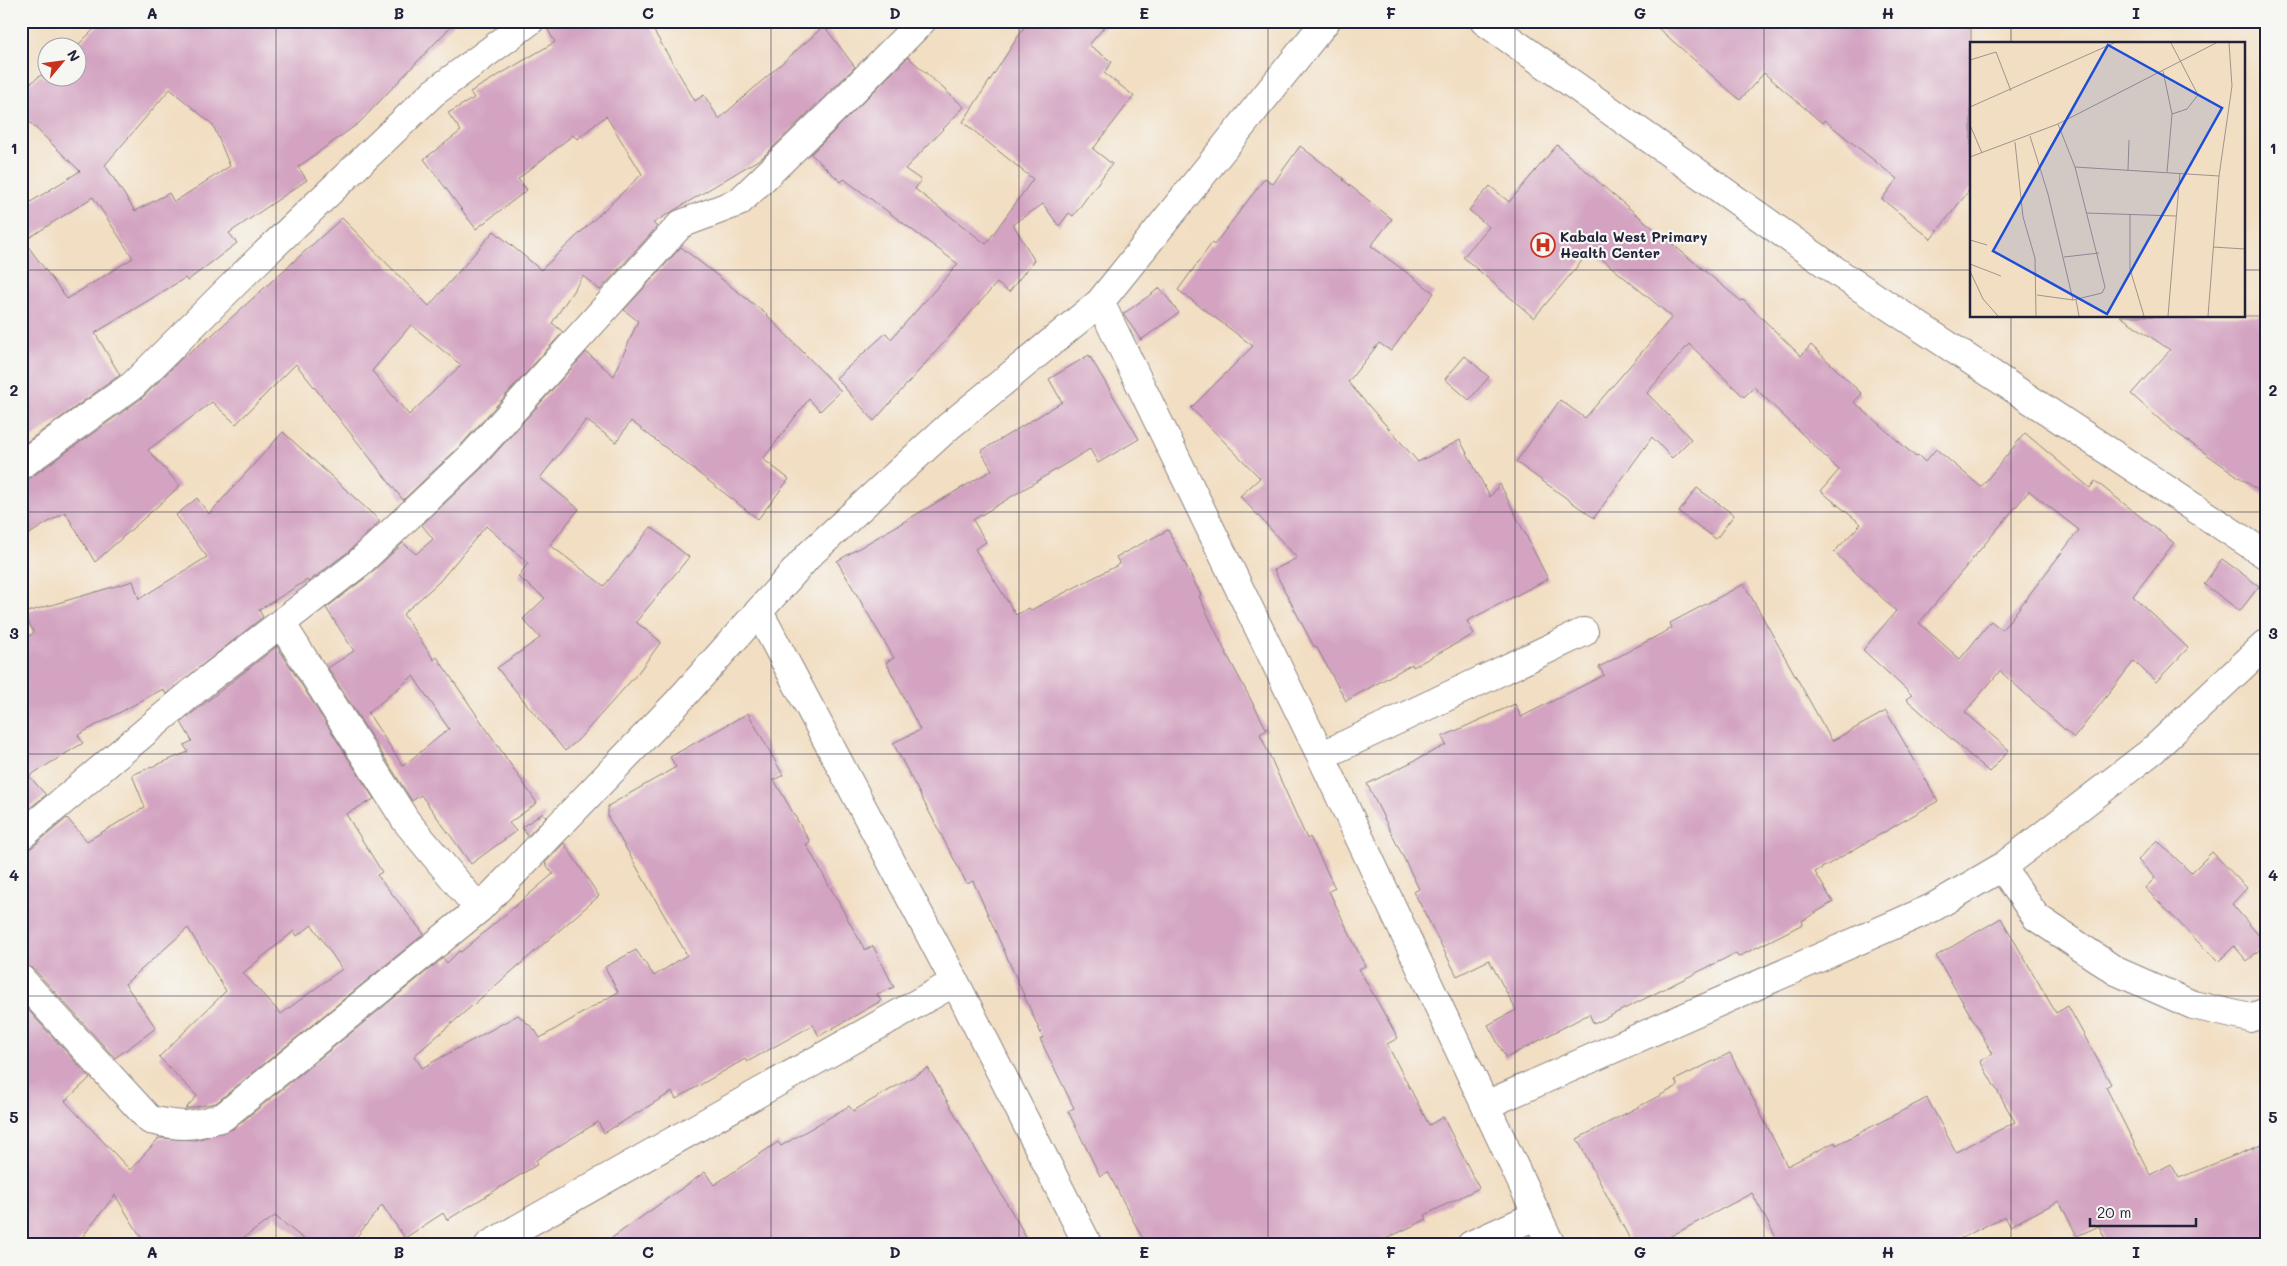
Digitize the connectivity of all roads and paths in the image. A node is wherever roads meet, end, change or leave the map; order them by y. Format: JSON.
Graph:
{"nodes":[{"id":1,"x":530,"y":21,"type":"edge"},
{"id":2,"x":922,"y":21,"type":"edge"},
{"id":3,"x":1326,"y":21,"type":"edge"},
{"id":4,"x":1484,"y":21,"type":"edge"},
{"id":5,"x":1100,"y":302,"type":"junction"},
{"id":6,"x":21,"y":465,"type":"edge"},
{"id":7,"x":2266,"y":555,"type":"edge"},
{"id":8,"x":759,"y":612,"type":"junction"},
{"id":9,"x":281,"y":623,"type":"junction"},
{"id":10,"x":1584,"y":632,"type":"dead end"},
{"id":11,"x":2266,"y":644,"type":"edge"},
{"id":12,"x":1322,"y":756,"type":"junction"},
{"id":13,"x":21,"y":836,"type":"edge"},
{"id":14,"x":2002,"y":867,"type":"junction"},
{"id":15,"x":479,"y":909,"type":"junction"},
{"id":16,"x":21,"y":979,"type":"edge"},
{"id":17,"x":955,"y":982,"type":"junction"},
{"id":18,"x":2266,"y":1012,"type":"edge"},
{"id":19,"x":1486,"y":1105,"type":"junction"},
{"id":20,"x":1537,"y":1215,"type":"junction"},
{"id":21,"x":489,"y":1245,"type":"edge"},
{"id":22,"x":1088,"y":1245,"type":"edge"},
{"id":23,"x":1471,"y":1245,"type":"edge"},
{"id":24,"x":1551,"y":1245,"type":"edge"}],
"edges":[{"from":1,"to":6,"type":"street"},
{"from":2,"to":9,"type":"street"},
{"from":3,"to":5,"type":"street"},
{"from":4,"to":7,"type":"street"},
{"from":5,"to":8,"type":"street"},
{"from":5,"to":12,"type":"street"},
{"from":8,"to":15,"type":"street"},
{"from":8,"to":17,"type":"street"},
{"from":9,"to":13,"type":"street"},
{"from":9,"to":15,"type":"street"},
{"from":10,"to":12,"type":"street"},
{"from":11,"to":14,"type":"street"},
{"from":12,"to":19,"type":"street"},
{"from":14,"to":18,"type":"street"},
{"from":14,"to":19,"type":"street"},
{"from":15,"to":16,"type":"street"},
{"from":17,"to":21,"type":"street"},
{"from":17,"to":22,"type":"street"},
{"from":19,"to":20,"type":"street"},
{"from":20,"to":23,"type":"street"},
{"from":20,"to":24,"type":"street"}]}
